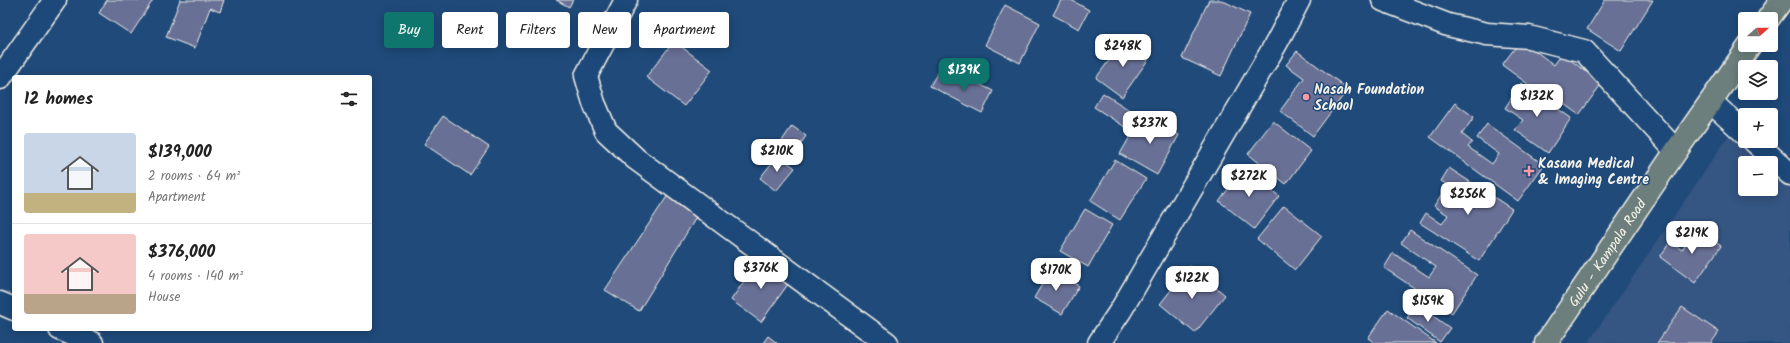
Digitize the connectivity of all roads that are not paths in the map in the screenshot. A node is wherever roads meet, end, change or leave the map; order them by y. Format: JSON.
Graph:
{"nodes":[{"id":1,"x":55,"y":0,"type":"edge"},
{"id":2,"x":626,"y":0,"type":"edge"},
{"id":3,"x":1299,"y":0,"type":"edge"},
{"id":4,"x":1383,"y":0,"type":"edge"},
{"id":5,"x":1782,"y":0,"type":"edge"},
{"id":6,"x":1773,"y":12,"type":"edge"},
{"id":7,"x":1745,"y":52,"type":"edge"},
{"id":8,"x":0,"y":78,"type":"edge"},
{"id":9,"x":1711,"y":102,"type":"junction"},
{"id":10,"x":1738,"y":127,"type":"edge"},
{"id":11,"x":1762,"y":148,"type":"edge"},
{"id":12,"x":1676,"y":151,"type":"junction"},
{"id":13,"x":1790,"y":174,"type":"edge"},
{"id":14,"x":0,"y":303,"type":"edge"},
{"id":15,"x":12,"y":308,"type":"edge"},
{"id":16,"x":65,"y":331,"type":"edge"},
{"id":17,"x":92,"y":343,"type":"edge"},
{"id":18,"x":887,"y":343,"type":"edge"},
{"id":19,"x":1099,"y":343,"type":"edge"},
{"id":20,"x":1546,"y":343,"type":"edge"}],
"edges":[{"from":1,"to":8,"type":"street"},
{"from":2,"to":18,"type":"street"},
{"from":3,"to":19,"type":"street"},
{"from":4,"to":12,"type":"street"},
{"from":5,"to":6,"type":"main road"},
{"from":7,"to":9,"type":"main road","name":"Gulu - Kampala Road"},
{"from":9,"to":10,"type":"street"},
{"from":9,"to":12,"type":"main road","name":"Gulu - Kampala Road"},
{"from":11,"to":13,"type":"street"},
{"from":12,"to":20,"type":"main road","name":"Gulu - Kampala Road"},
{"from":14,"to":15,"type":"street"},
{"from":16,"to":17,"type":"street"}]}
